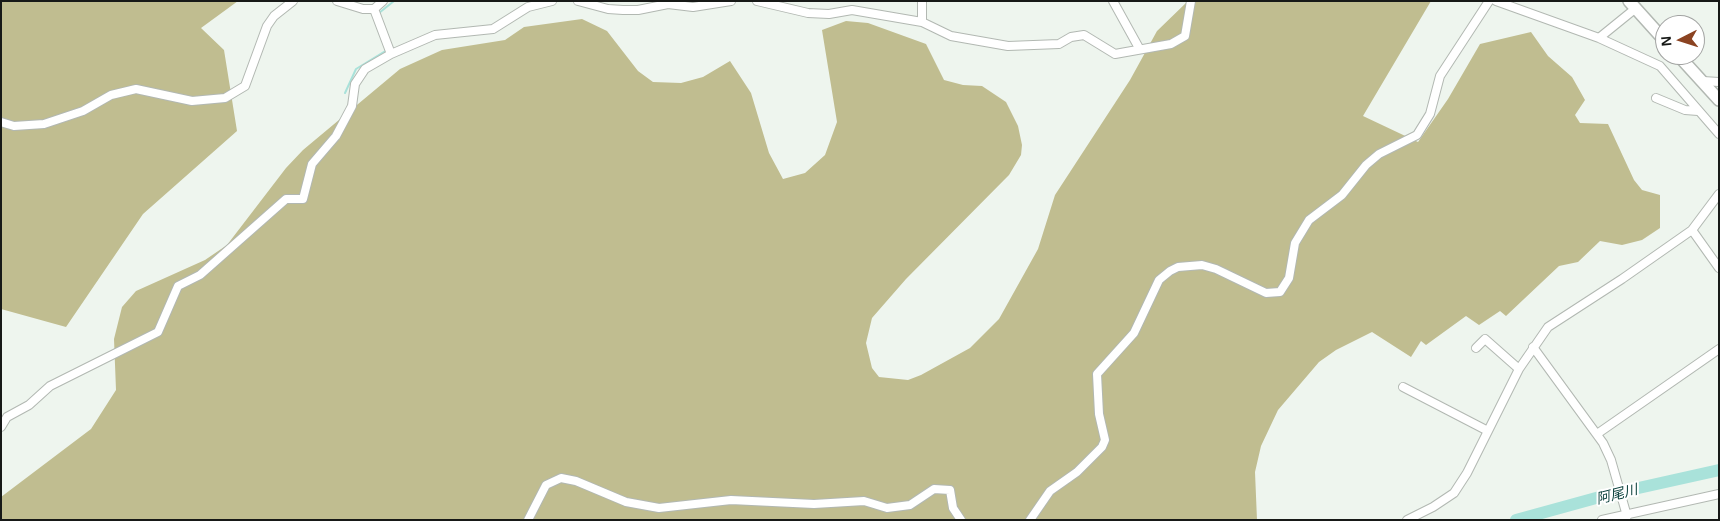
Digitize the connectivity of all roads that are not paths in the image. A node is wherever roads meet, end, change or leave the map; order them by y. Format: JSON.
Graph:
{"nodes":[{"id":1,"x":293,"y":1,"type":"edge"},
{"id":2,"x":337,"y":1,"type":"edge"},
{"id":3,"x":383,"y":1,"type":"edge"},
{"id":4,"x":552,"y":1,"type":"edge"},
{"id":5,"x":578,"y":1,"type":"edge"},
{"id":6,"x":731,"y":1,"type":"edge"},
{"id":7,"x":756,"y":1,"type":"edge"},
{"id":8,"x":922,"y":1,"type":"edge"},
{"id":9,"x":1113,"y":1,"type":"edge"},
{"id":10,"x":1191,"y":1,"type":"edge"},
{"id":11,"x":1489,"y":1,"type":"edge"},
{"id":12,"x":1496,"y":1,"type":"edge"},
{"id":13,"x":650,"y":4,"type":"edge"},
{"id":14,"x":1632,"y":5,"type":"edge"},
{"id":15,"x":374,"y":9,"type":"junction"},
{"id":16,"x":922,"y":22,"type":"junction"},
{"id":17,"x":1655,"y":30,"type":"edge"},
{"id":18,"x":1599,"y":38,"type":"junction"},
{"id":19,"x":1139,"y":48,"type":"junction"},
{"id":20,"x":391,"y":54,"type":"junction"},
{"id":21,"x":1688,"y":65,"type":"edge"},
{"id":22,"x":1703,"y":80,"type":"junction"},
{"id":23,"x":1719,"y":82,"type":"edge"},
{"id":24,"x":1656,"y":98,"type":"dead end"},
{"id":25,"x":1719,"y":100,"type":"edge"},
{"id":26,"x":1698,"y":110,"type":"junction"},
{"id":27,"x":1,"y":122,"type":"edge"},
{"id":28,"x":1719,"y":134,"type":"edge"},
{"id":29,"x":1719,"y":194,"type":"edge"},
{"id":30,"x":1692,"y":230,"type":"junction"},
{"id":31,"x":1719,"y":268,"type":"edge"},
{"id":32,"x":1533,"y":347,"type":"junction"},
{"id":33,"x":1476,"y":348,"type":"dead end"},
{"id":34,"x":1719,"y":349,"type":"edge"},
{"id":35,"x":1519,"y":369,"type":"junction"},
{"id":36,"x":1403,"y":387,"type":"dead end"},
{"id":37,"x":1,"y":427,"type":"edge"},
{"id":38,"x":1488,"y":431,"type":"junction"},
{"id":39,"x":1597,"y":434,"type":"junction"},
{"id":40,"x":1719,"y":494,"type":"edge"},
{"id":41,"x":1627,"y":516,"type":"junction"},
{"id":42,"x":528,"y":520,"type":"edge"},
{"id":43,"x":961,"y":520,"type":"edge"},
{"id":44,"x":1030,"y":520,"type":"edge"},
{"id":45,"x":1406,"y":520,"type":"edge"},
{"id":46,"x":1602,"y":520,"type":"edge"}],
"edges":[{"from":1,"to":27,"type":"street"},
{"from":2,"to":15,"type":"street"},
{"from":3,"to":15,"type":"street"},
{"from":4,"to":20,"type":"street"},
{"from":5,"to":13,"type":"street"},
{"from":6,"to":13,"type":"street"},
{"from":7,"to":16,"type":"street"},
{"from":8,"to":16,"type":"street"},
{"from":9,"to":19,"type":"street"},
{"from":10,"to":19,"type":"street"},
{"from":11,"to":44,"type":"street"},
{"from":12,"to":18,"type":"street"},
{"from":14,"to":17,"type":"highway"},
{"from":14,"to":18,"type":"street"},
{"from":15,"to":20,"type":"street"},
{"from":16,"to":19,"type":"street"},
{"from":18,"to":26,"type":"street"},
{"from":20,"to":37,"type":"street"},
{"from":21,"to":22,"type":"highway"},
{"from":22,"to":23,"type":"street"},
{"from":22,"to":25,"type":"highway"},
{"from":24,"to":26,"type":"street"},
{"from":26,"to":28,"type":"street"},
{"from":29,"to":30,"type":"street"},
{"from":30,"to":31,"type":"street"},
{"from":30,"to":32,"type":"street"},
{"from":32,"to":35,"type":"street"},
{"from":32,"to":39,"type":"street"},
{"from":33,"to":35,"type":"street"},
{"from":34,"to":39,"type":"street"},
{"from":35,"to":38,"type":"street"},
{"from":36,"to":38,"type":"street"},
{"from":38,"to":45,"type":"street"},
{"from":39,"to":41,"type":"street"},
{"from":40,"to":41,"type":"street"},
{"from":41,"to":46,"type":"street"},
{"from":42,"to":43,"type":"street"}]}
